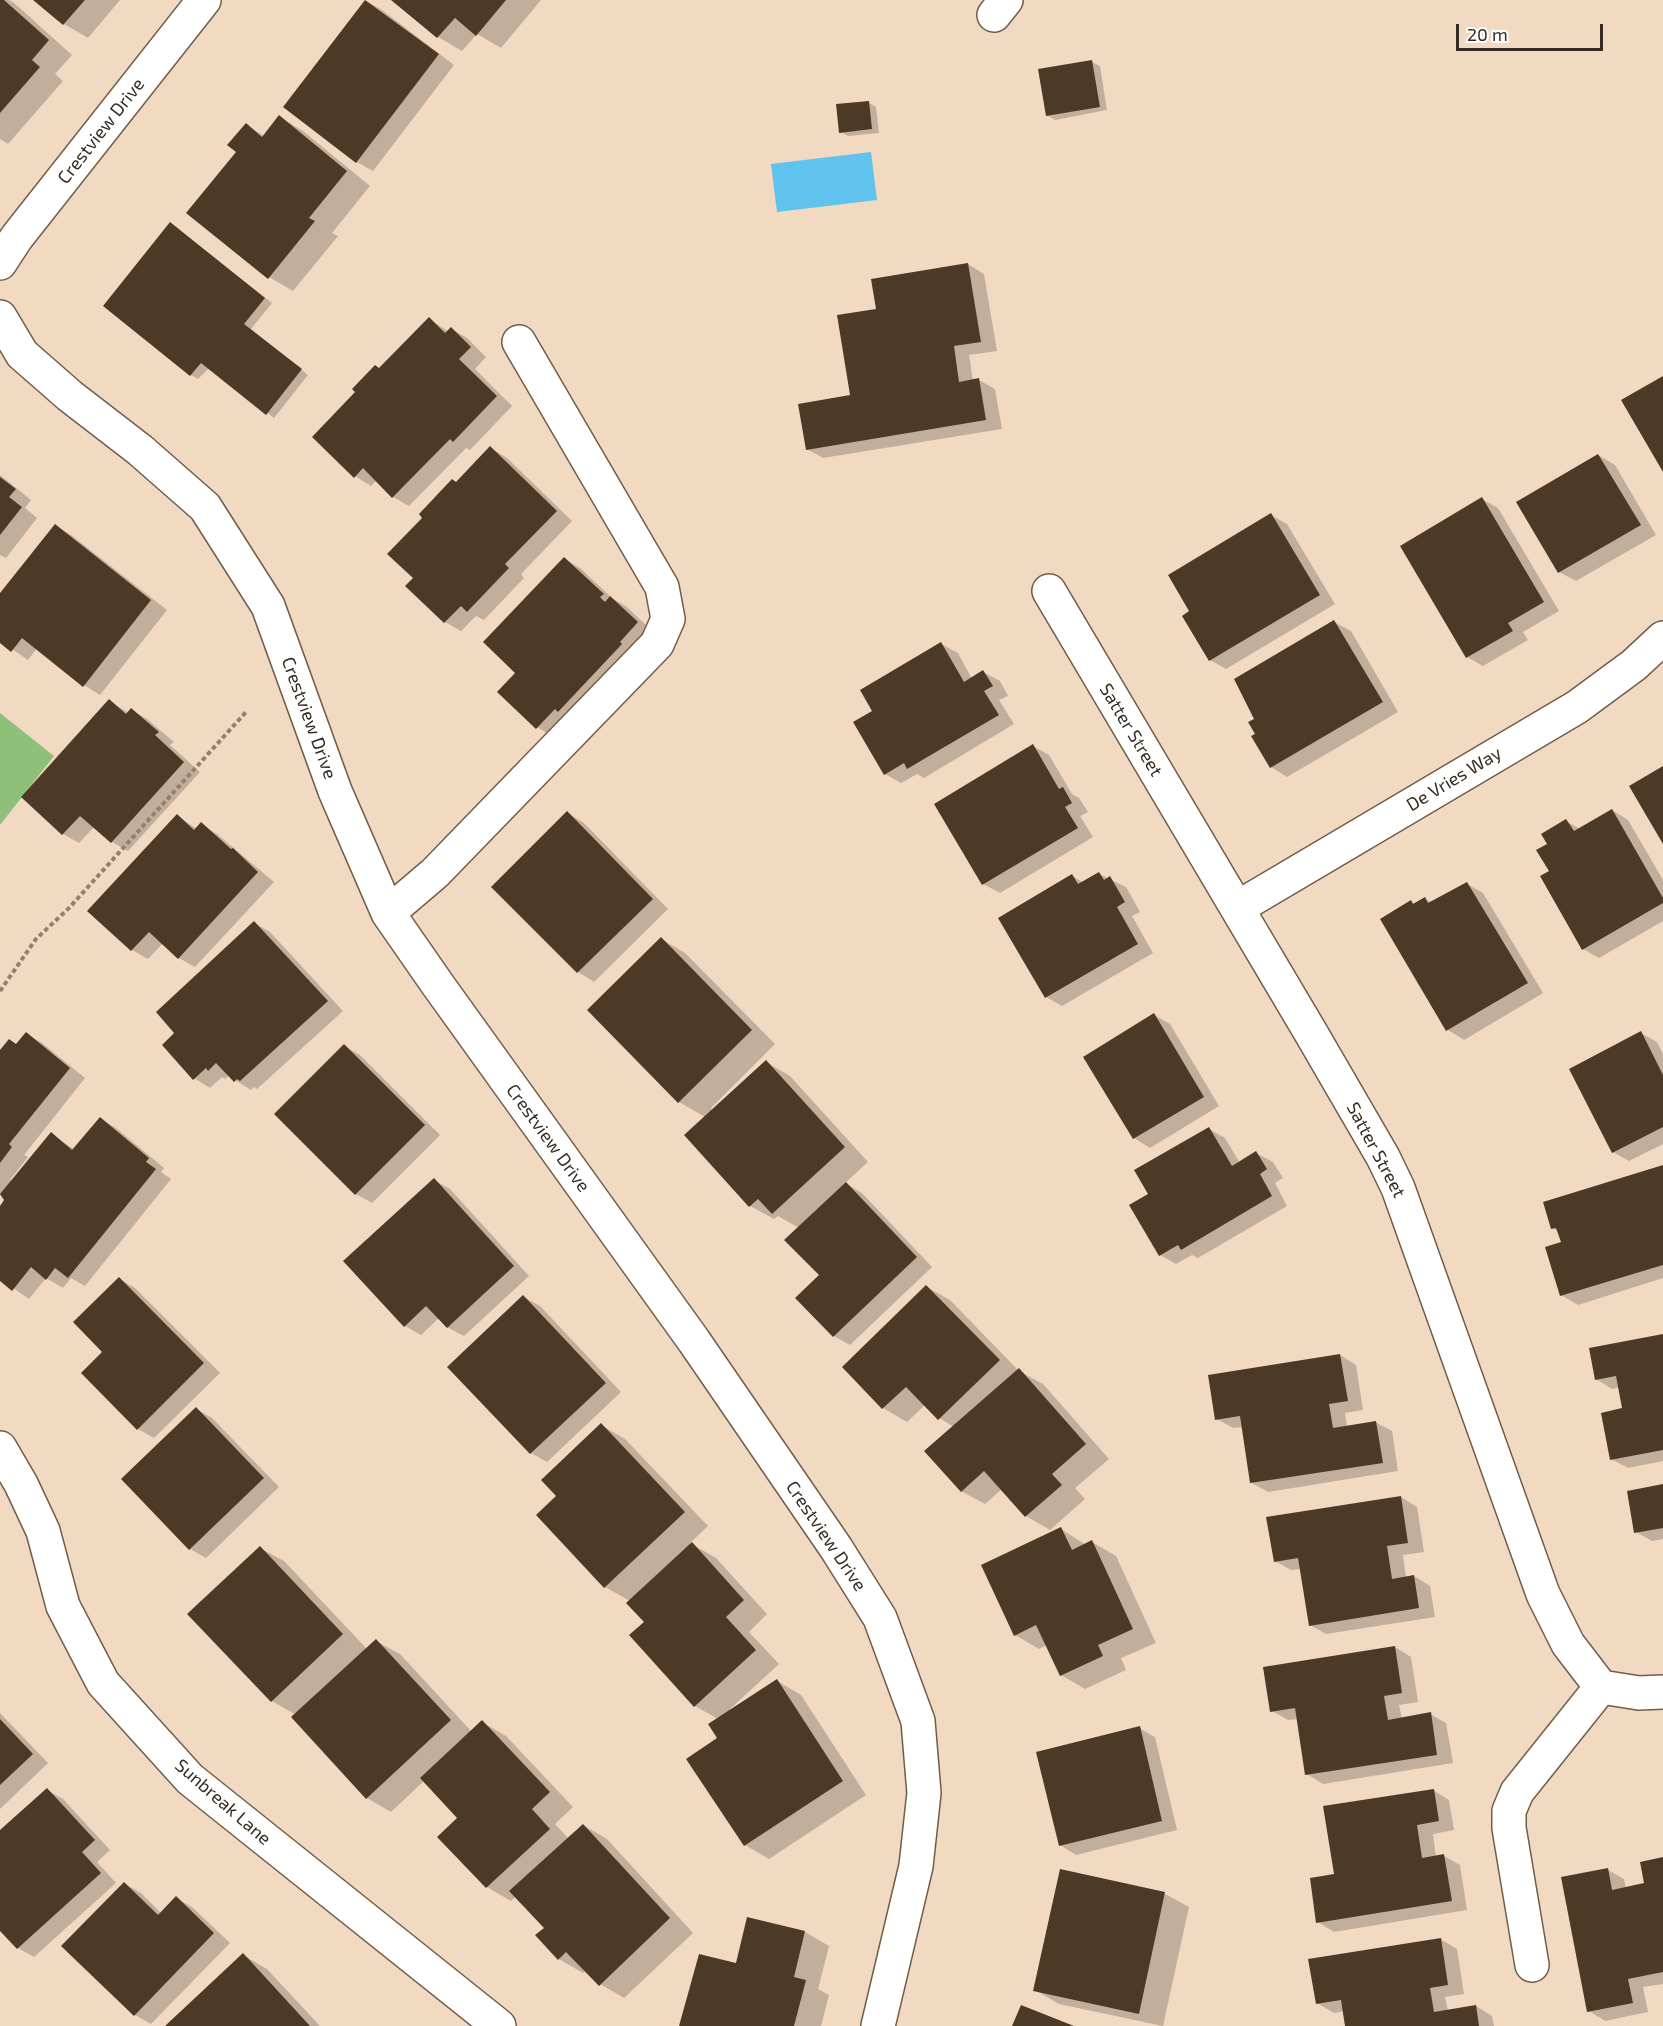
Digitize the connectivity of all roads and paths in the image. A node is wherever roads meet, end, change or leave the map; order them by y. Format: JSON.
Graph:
{"nodes":[{"id":1,"x":204,"y":0,"type":"edge"},
{"id":2,"x":0,"y":263,"type":"edge"},
{"id":3,"x":0,"y":318,"type":"edge"},
{"id":4,"x":519,"y":342,"type":"dead end"},
{"id":5,"x":1048,"y":591,"type":"dead end"},
{"id":6,"x":1663,"y":638,"type":"edge"},
{"id":7,"x":246,"y":712,"type":"dead end"},
{"id":8,"x":1237,"y":908,"type":"junction"},
{"id":9,"x":388,"y":913,"type":"junction"},
{"id":10,"x":0,"y":991,"type":"edge"},
{"id":11,"x":0,"y":1448,"type":"edge"},
{"id":12,"x":1601,"y":1686,"type":"junction"},
{"id":13,"x":1663,"y":1692,"type":"edge"},
{"id":14,"x":1532,"y":1965,"type":"dead end"},
{"id":15,"x":499,"y":2026,"type":"edge"},
{"id":16,"x":878,"y":2026,"type":"edge"}],
"edges":[{"from":1,"to":2,"type":"street","name":"Crestview Drive"},
{"from":3,"to":9,"type":"street","name":"Crestview Drive"},
{"from":4,"to":9,"type":"street"},
{"from":5,"to":8,"type":"street","name":"Satter Street"},
{"from":6,"to":8,"type":"street","name":"De Vries Way"},
{"from":7,"to":10,"type":"path"},
{"from":8,"to":12,"type":"street","name":"Satter Street"},
{"from":9,"to":16,"type":"street","name":"Crestview Drive"},
{"from":11,"to":15,"type":"street","name":"Sunbreak Lane"},
{"from":12,"to":13,"type":"street"},
{"from":12,"to":14,"type":"street"}]}
